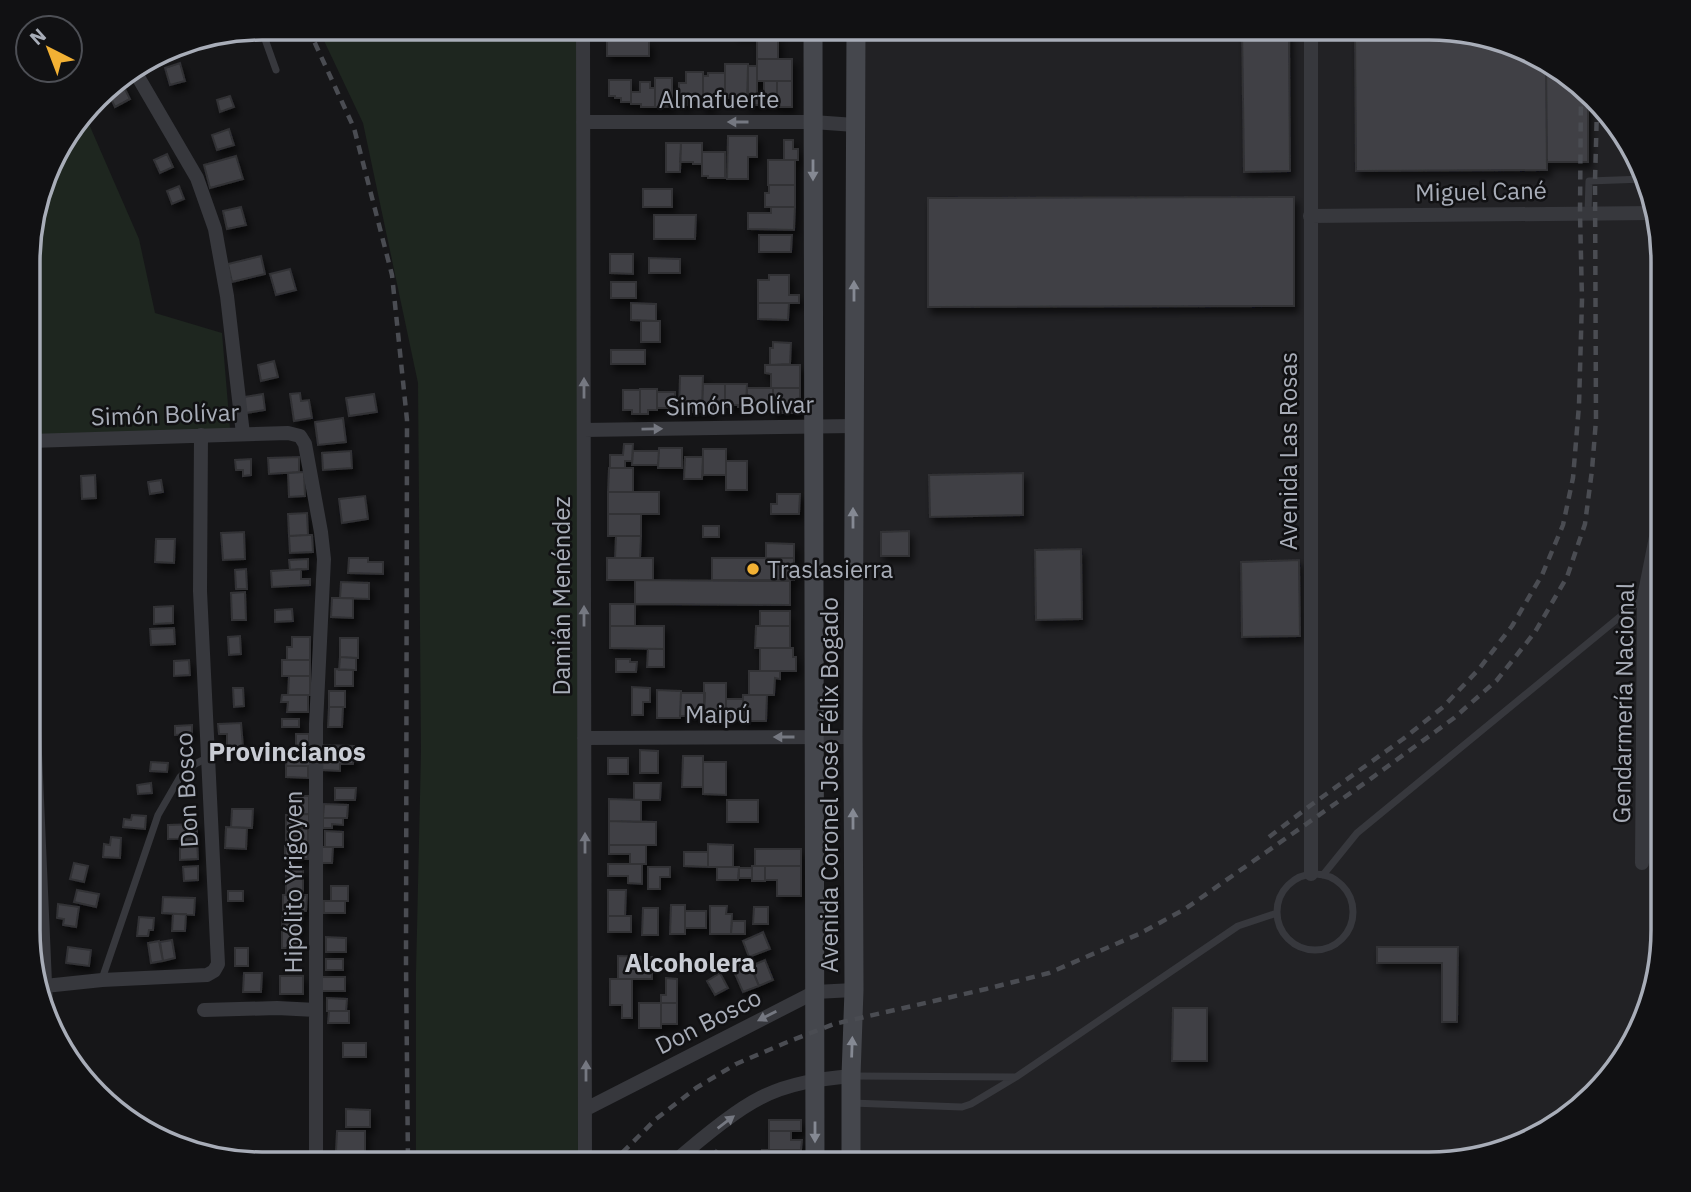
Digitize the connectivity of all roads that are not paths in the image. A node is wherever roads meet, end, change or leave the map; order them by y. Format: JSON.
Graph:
{"nodes":[{"id":1,"x":266,"y":41,"type":"edge"},
{"id":2,"x":583,"y":41,"type":"edge"},
{"id":3,"x":813,"y":41,"type":"edge"},
{"id":4,"x":856,"y":41,"type":"edge"},
{"id":5,"x":1311,"y":41,"type":"edge"},
{"id":6,"x":276,"y":70,"type":"dead end"},
{"id":7,"x":139,"y":78,"type":"edge"},
{"id":8,"x":583,"y":122,"type":"junction"},
{"id":9,"x":813,"y":122,"type":"junction"},
{"id":10,"x":855,"y":125,"type":"junction"},
{"id":11,"x":1635,"y":179,"type":"edge"},
{"id":12,"x":1588,"y":213,"type":"junction"},
{"id":13,"x":1645,"y":213,"type":"edge"},
{"id":14,"x":1310,"y":216,"type":"junction"},
{"id":15,"x":854,"y":426,"type":"junction"},
{"id":16,"x":814,"y":428,"type":"junction"},
{"id":17,"x":584,"y":430,"type":"junction"},
{"id":18,"x":243,"y":434,"type":"junction"},
{"id":19,"x":201,"y":435,"type":"junction"},
{"id":20,"x":300,"y":436,"type":"joint"},
{"id":21,"x":40,"y":441,"type":"edge"},
{"id":22,"x":1650,"y":565,"type":"edge"},
{"id":23,"x":1650,"y":595,"type":"edge"},
{"id":24,"x":1644,"y":597,"type":"junction"},
{"id":25,"x":814,"y":737,"type":"junction"},
{"id":26,"x":853,"y":737,"type":"junction"},
{"id":27,"x":584,"y":738,"type":"junction"},
{"id":28,"x":207,"y":758,"type":"junction"},
{"id":29,"x":1642,"y":863,"type":"dead end"},
{"id":30,"x":1317,"y":875,"type":"junction"},
{"id":31,"x":41,"y":892,"type":"edge"},
{"id":32,"x":1277,"y":913,"type":"junction"},
{"id":33,"x":44,"y":967,"type":"edge"},
{"id":34,"x":102,"y":980,"type":"junction"},
{"id":35,"x":48,"y":986,"type":"edge"},
{"id":36,"x":854,"y":990,"type":"junction"},
{"id":37,"x":815,"y":992,"type":"junction"},
{"id":38,"x":204,"y":1010,"type":"dead end"},
{"id":39,"x":316,"y":1010,"type":"junction"},
{"id":40,"x":851,"y":1076,"type":"junction"},
{"id":41,"x":1016,"y":1077,"type":"junction"},
{"id":42,"x":815,"y":1080,"type":"junction"},
{"id":43,"x":851,"y":1103,"type":"junction"},
{"id":44,"x":586,"y":1109,"type":"junction"},
{"id":45,"x":316,"y":1151,"type":"edge"},
{"id":46,"x":585,"y":1151,"type":"edge"},
{"id":47,"x":688,"y":1151,"type":"edge"},
{"id":48,"x":815,"y":1151,"type":"edge"},
{"id":49,"x":851,"y":1152,"type":"edge"}],
"edges":[{"from":1,"to":6,"type":"lane"},
{"from":2,"to":8,"type":"street","name":"Damián Menéndez"},
{"from":3,"to":9,"type":"main road","name":"Avenida Coronel José Félix Bogado"},
{"from":4,"to":10,"type":"main road","name":"Avenida Coronel José Félix Bogado"},
{"from":5,"to":14,"type":"street","name":"Avenida Las Rosas"},
{"from":7,"to":18,"type":"street"},
{"from":9,"to":8,"type":"street","name":"Almafuerte","one_way":true},
{"from":17,"to":8,"type":"street","name":"Damián Menéndez","one_way":true},
{"from":9,"to":10,"type":"street","name":"Almafuerte"},
{"from":9,"to":16,"type":"main road","name":"Avenida Coronel José Félix Bogado","one_way":true},
{"from":15,"to":10,"type":"main road","name":"Avenida Coronel José Félix Bogado","one_way":true},
{"from":11,"to":12,"type":"lane"},
{"from":12,"to":13,"type":"street","name":"Miguel Cané"},
{"from":12,"to":14,"type":"street","name":"Miguel Cané"},
{"from":14,"to":30,"type":"street","name":"Avenida Las Rosas"},
{"from":15,"to":16,"type":"street","name":"Simón Bolívar"},
{"from":26,"to":15,"type":"main road","name":"Avenida Coronel José Félix Bogado","one_way":true},
{"from":17,"to":16,"type":"street","name":"Simón Bolívar","one_way":true},
{"from":16,"to":25,"type":"main road","name":"Avenida Coronel José Félix Bogado"},
{"from":27,"to":17,"type":"street","name":"Damián Menéndez","one_way":true},
{"from":18,"to":19,"type":"street","name":"Simón Bolívar"},
{"from":18,"to":20,"type":"street","name":"Simón Bolívar"},
{"from":19,"to":21,"type":"street","name":"Simón Bolívar"},
{"from":19,"to":28,"type":"street","name":"Don Bosco"},
{"from":20,"to":39,"type":"street","name":"Hipólito Yrigoyen"},
{"from":22,"to":24,"type":"street","name":"Gendarmería Nacional"},
{"from":23,"to":24,"type":"lane"},
{"from":24,"to":29,"type":"street","name":"Gendarmería Nacional"},
{"from":24,"to":30,"type":"lane"},
{"from":25,"to":26,"type":"street","name":"Maipú"},
{"from":25,"to":27,"type":"street","name":"Maipú","one_way":true},
{"from":25,"to":37,"type":"main road","name":"Avenida Coronel José Félix Bogado"},
{"from":36,"to":26,"type":"main road","name":"Avenida Coronel José Félix Bogado","one_way":true},
{"from":44,"to":27,"type":"street","name":"Damián Menéndez","one_way":true},
{"from":28,"to":34,"type":"lane"},
{"from":28,"to":34,"type":"street","name":"Don Bosco"},
{"from":30,"to":32,"type":"lane"},
{"from":30,"to":32,"type":"lane"},
{"from":31,"to":33,"type":"street"},
{"from":32,"to":41,"type":"lane"},
{"from":34,"to":35,"type":"street","name":"Don Bosco"},
{"from":36,"to":37,"type":"street","name":"Don Bosco"},
{"from":40,"to":36,"type":"main road","name":"Avenida Coronel José Félix Bogado","one_way":true},
{"from":37,"to":42,"type":"main road","name":"Avenida Coronel José Félix Bogado"},
{"from":37,"to":44,"type":"street","name":"Don Bosco","one_way":true},
{"from":38,"to":39,"type":"street"},
{"from":39,"to":45,"type":"street","name":"Hipólito Yrigoyen"},
{"from":40,"to":41,"type":"lane"},
{"from":40,"to":42,"type":"street"},
{"from":40,"to":43,"type":"main road","name":"Avenida Coronel José Félix Bogado"},
{"from":41,"to":43,"type":"lane"},
{"from":47,"to":42,"type":"street","one_way":true},
{"from":42,"to":48,"type":"main road","name":"Avenida Coronel José Félix Bogado","one_way":true},
{"from":43,"to":49,"type":"main road","name":"Avenida Coronel José Félix Bogado"},
{"from":44,"to":46,"type":"street","name":"Damián Menéndez"}]}
